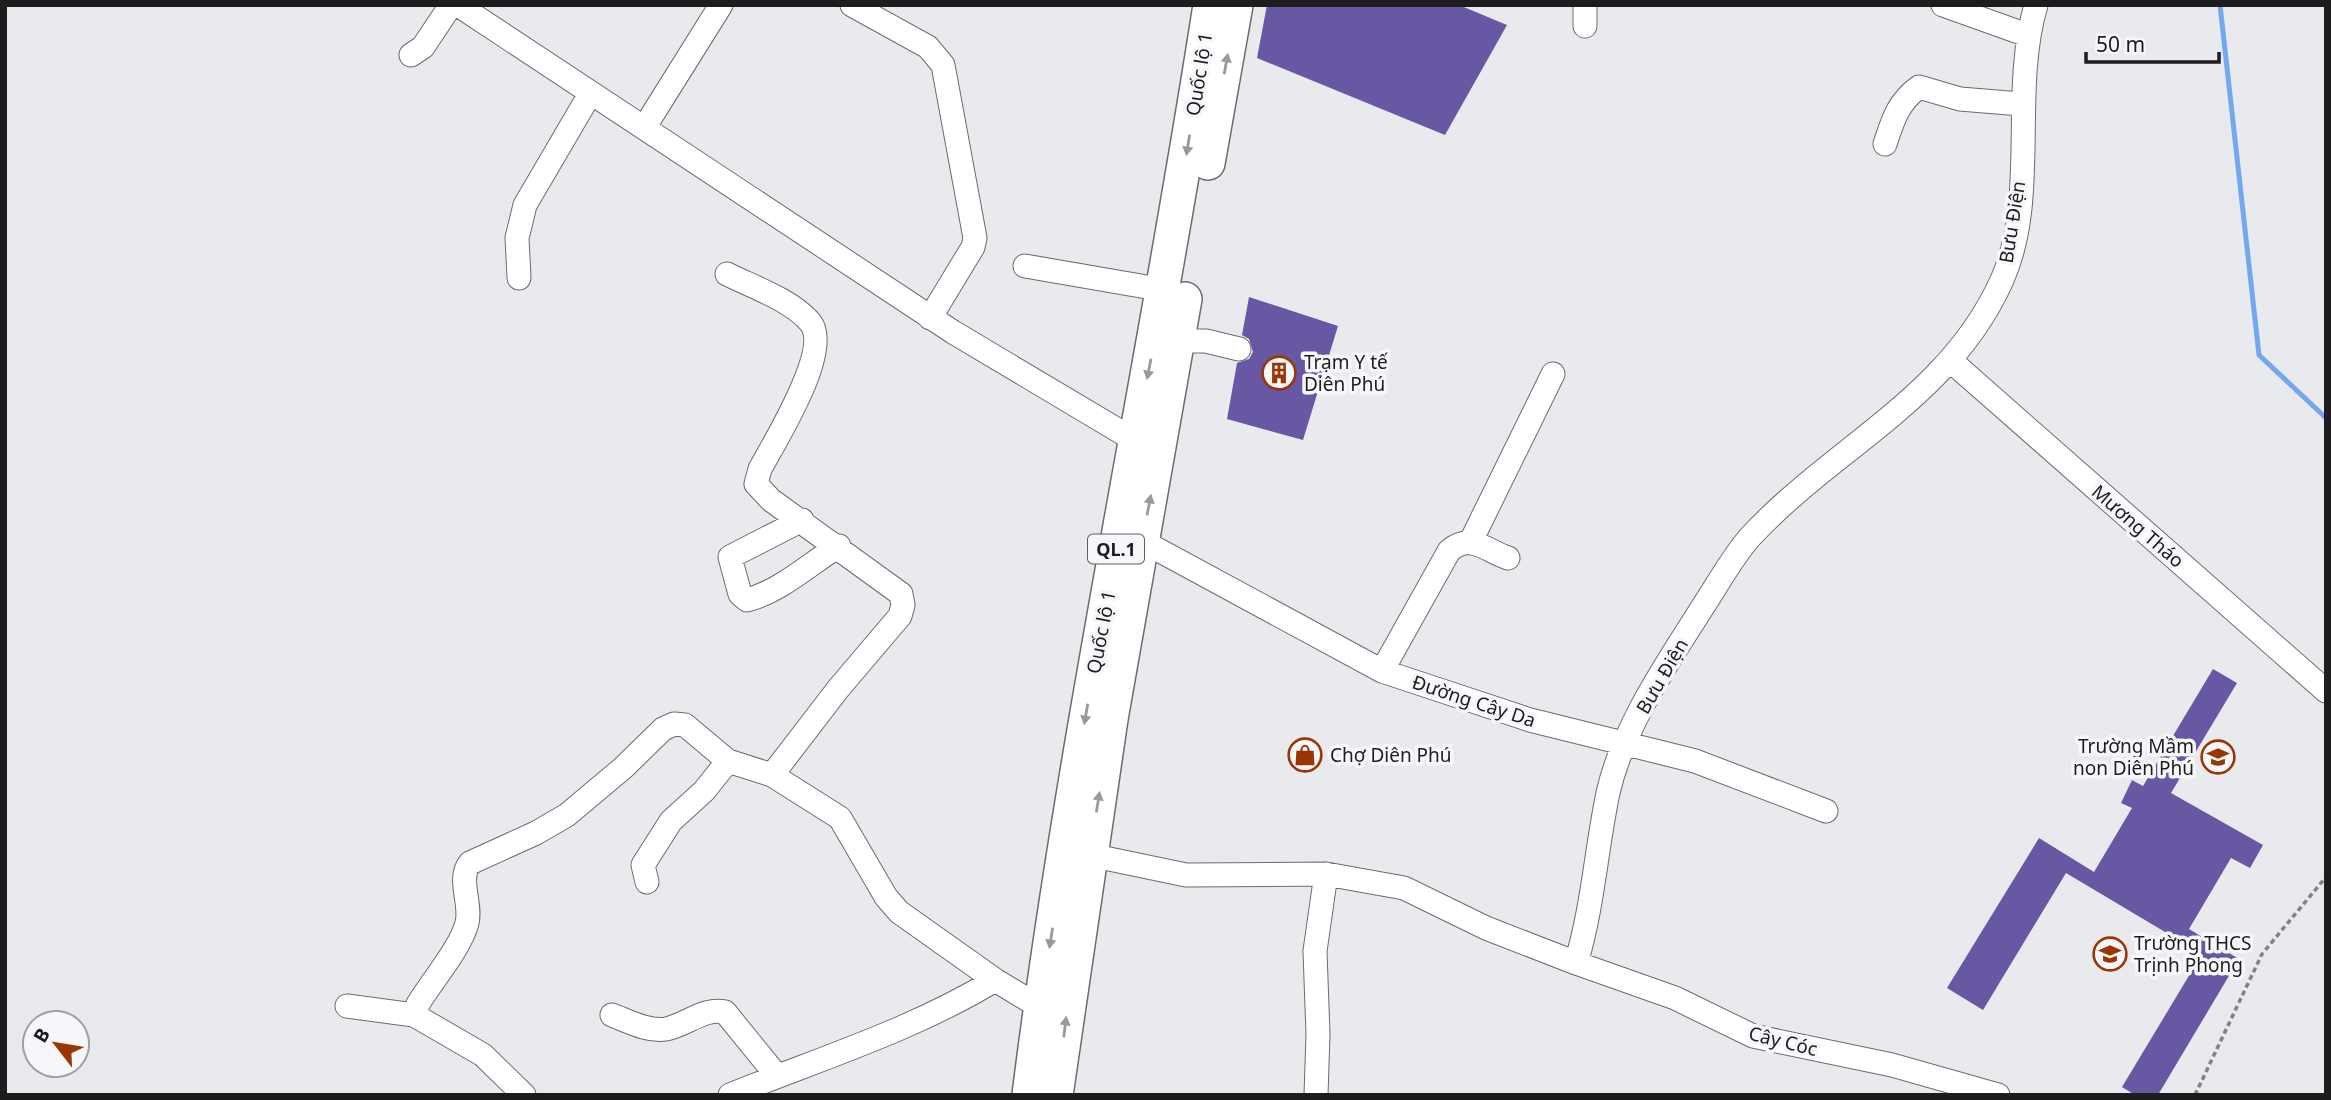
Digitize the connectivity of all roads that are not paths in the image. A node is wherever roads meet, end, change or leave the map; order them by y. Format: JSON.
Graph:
{"nodes":[{"id":1,"x":451,"y":5,"type":"edge"},
{"id":2,"x":458,"y":5,"type":"edge"},
{"id":3,"x":721,"y":5,"type":"edge"},
{"id":4,"x":852,"y":5,"type":"edge"},
{"id":5,"x":1210,"y":5,"type":"edge"},
{"id":6,"x":1236,"y":5,"type":"edge"},
{"id":7,"x":1943,"y":5,"type":"edge"},
{"id":8,"x":2036,"y":5,"type":"edge"},
{"id":9,"x":2027,"y":35,"type":"junction"},
{"id":10,"x":411,"y":55,"type":"dead end"},
{"id":11,"x":590,"y":94,"type":"junction"},
{"id":12,"x":2021,"y":104,"type":"junction"},
{"id":13,"x":644,"y":128,"type":"junction"},
{"id":14,"x":1885,"y":144,"type":"dead end"},
{"id":15,"x":1025,"y":266,"type":"dead end"},
{"id":16,"x":727,"y":274,"type":"dead end"},
{"id":17,"x":519,"y":278,"type":"dead end"},
{"id":18,"x":1164,"y":290,"type":"junction"},
{"id":19,"x":930,"y":318,"type":"junction"},
{"id":20,"x":1178,"y":341,"type":"junction"},
{"id":21,"x":1239,"y":349,"type":"dead end"},
{"id":22,"x":1951,"y":361,"type":"junction"},
{"id":23,"x":1553,"y":374,"type":"dead end"},
{"id":24,"x":1136,"y":441,"type":"junction"},
{"id":25,"x":802,"y":520,"type":"junction"},
{"id":26,"x":1142,"y":541,"type":"junction"},
{"id":27,"x":1471,"y":541,"type":"junction"},
{"id":28,"x":839,"y":546,"type":"junction"},
{"id":29,"x":1508,"y":558,"type":"dead end"},
{"id":30,"x":1382,"y":671,"type":"junction"},
{"id":31,"x":2326,"y":691,"type":"edge"},
{"id":32,"x":1626,"y":742,"type":"junction"},
{"id":33,"x":729,"y":761,"type":"junction"},
{"id":34,"x":772,"y":775,"type":"junction"},
{"id":35,"x":1826,"y":811,"type":"dead end"},
{"id":36,"x":1090,"y":855,"type":"junction"},
{"id":37,"x":1325,"y":874,"type":"junction"},
{"id":38,"x":647,"y":882,"type":"dead end"},
{"id":39,"x":1576,"y":963,"type":"junction"},
{"id":40,"x":995,"y":981,"type":"junction"},
{"id":41,"x":347,"y":1006,"type":"dead end"},
{"id":42,"x":1040,"y":1007,"type":"junction"},
{"id":43,"x":612,"y":1014,"type":"dead end"},
{"id":44,"x":414,"y":1015,"type":"junction"},
{"id":45,"x":777,"y":1076,"type":"junction"},
{"id":46,"x":524,"y":1095,"type":"edge"},
{"id":47,"x":730,"y":1095,"type":"edge"},
{"id":48,"x":1029,"y":1095,"type":"edge"},
{"id":49,"x":1056,"y":1095,"type":"edge"},
{"id":50,"x":1316,"y":1095,"type":"edge"},
{"id":51,"x":1998,"y":1095,"type":"edge"}],
"edges":[{"from":1,"to":10,"type":"street"},
{"from":2,"to":11,"type":"street"},
{"from":3,"to":13,"type":"street"},
{"from":4,"to":19,"type":"street"},
{"from":5,"to":18,"type":"highway","name":"Quốc lộ 1","number":"QL.1","one_way":true},
{"from":20,"to":6,"type":"highway","name":"Quốc lộ 1","number":"QL.1","one_way":true},
{"from":7,"to":9,"type":"street"},
{"from":8,"to":9,"type":"street","name":"Bưu Điện"},
{"from":9,"to":12,"type":"street","name":"Bưu Điện"},
{"from":11,"to":13,"type":"street"},
{"from":11,"to":17,"type":"street"},
{"from":12,"to":14,"type":"street"},
{"from":12,"to":22,"type":"street","name":"Bưu Điện"},
{"from":13,"to":19,"type":"street"},
{"from":15,"to":18,"type":"street"},
{"from":16,"to":25,"type":"street"},
{"from":18,"to":24,"type":"highway","name":"Quốc lộ 1","number":"QL.1","one_way":true},
{"from":19,"to":24,"type":"street"},
{"from":20,"to":21,"type":"street"},
{"from":26,"to":20,"type":"highway","name":"Quốc lộ 1","number":"QL.1","one_way":true},
{"from":22,"to":31,"type":"street","name":"Mương Tháo"},
{"from":22,"to":32,"type":"street","name":"Bưu Điện"},
{"from":23,"to":27,"type":"street"},
{"from":24,"to":42,"type":"highway","name":"Quốc lộ 1","number":"QL.1","one_way":true},
{"from":25,"to":28,"type":"street"},
{"from":25,"to":28,"type":"street"},
{"from":26,"to":30,"type":"street","name":"Đường Cây Da"},
{"from":36,"to":26,"type":"highway","name":"Quốc lộ 1","number":"QL.1","one_way":true},
{"from":27,"to":29,"type":"street"},
{"from":27,"to":30,"type":"street"},
{"from":28,"to":34,"type":"street"},
{"from":30,"to":32,"type":"street","name":"Đường Cây Da"},
{"from":32,"to":35,"type":"street","name":"Đường Cây Da"},
{"from":32,"to":39,"type":"street","name":"Bưu Điện"},
{"from":33,"to":34,"type":"street"},
{"from":33,"to":38,"type":"street"},
{"from":33,"to":44,"type":"street"},
{"from":34,"to":40,"type":"street"},
{"from":36,"to":37,"type":"street"},
{"from":49,"to":36,"type":"highway","name":"Quốc lộ 1","number":"QL.1","one_way":true},
{"from":37,"to":39,"type":"street"},
{"from":37,"to":50,"type":"street"},
{"from":39,"to":51,"type":"street","name":"Cây Cóc"},
{"from":40,"to":42,"type":"street"},
{"from":40,"to":45,"type":"street"},
{"from":41,"to":44,"type":"street"},
{"from":42,"to":48,"type":"highway","name":"Quốc lộ 1","number":"QL.1"},
{"from":43,"to":45,"type":"street"},
{"from":44,"to":46,"type":"street"},
{"from":45,"to":47,"type":"street"}]}
